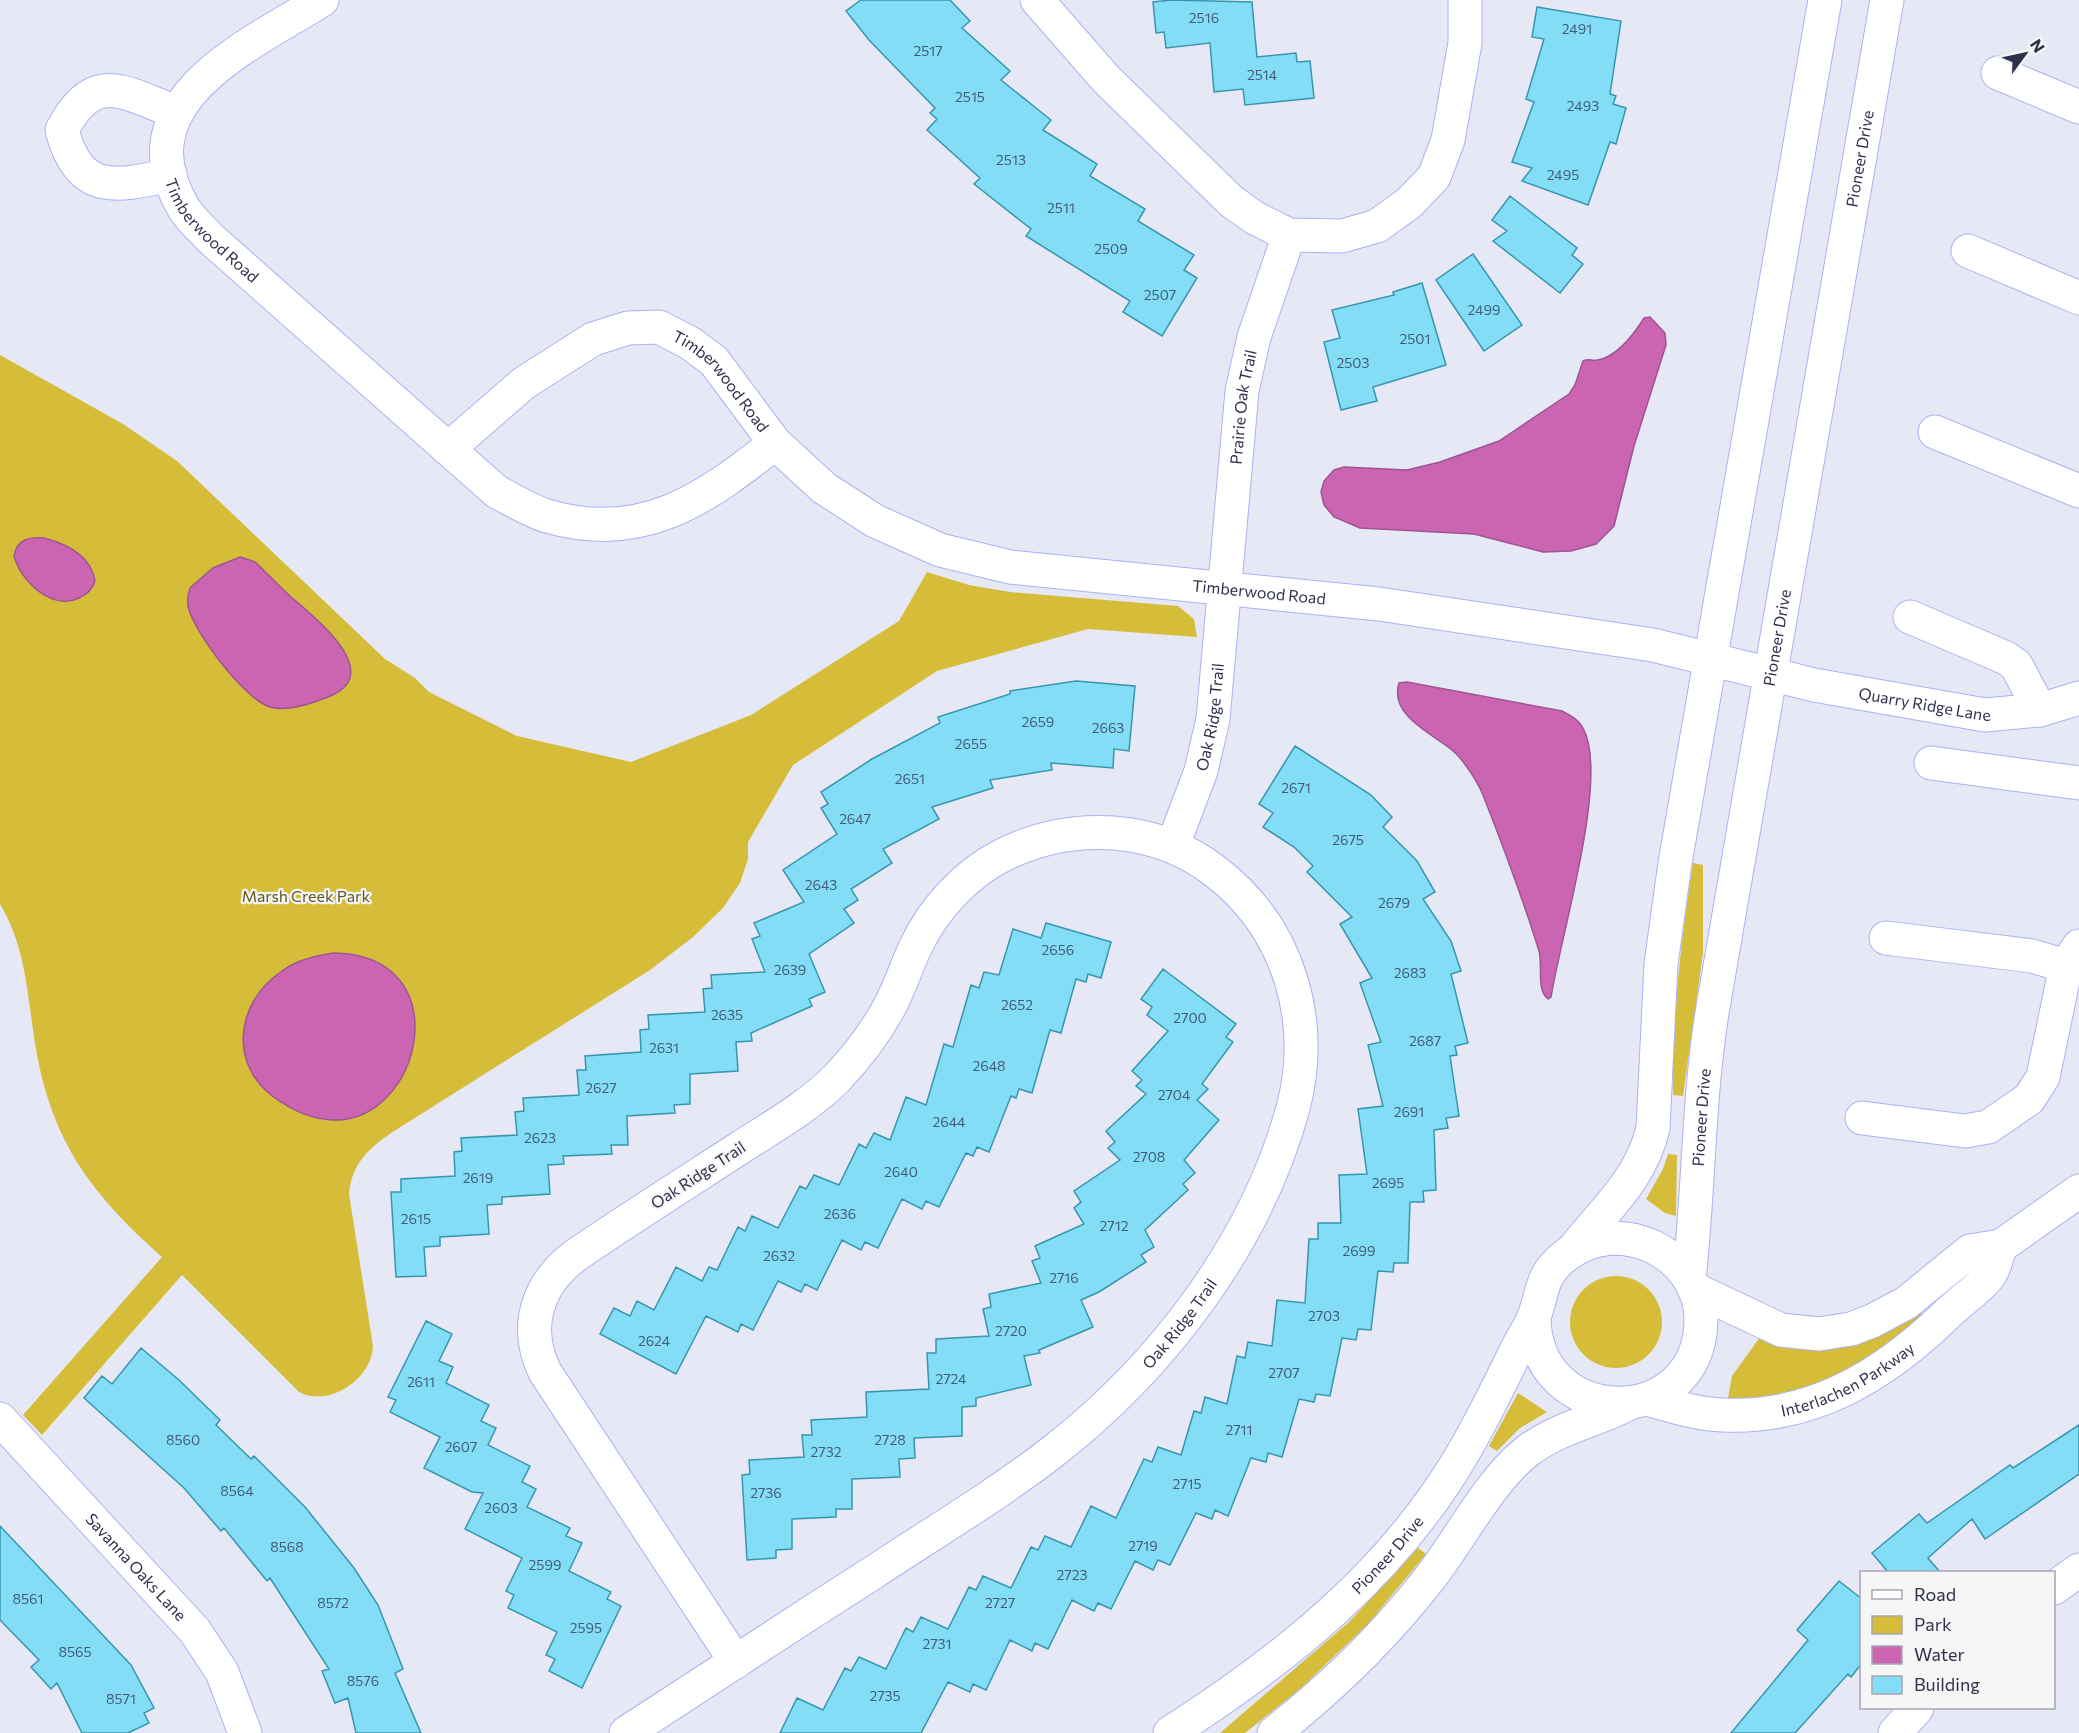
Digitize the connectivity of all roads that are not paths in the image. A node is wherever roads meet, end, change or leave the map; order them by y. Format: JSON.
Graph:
{"nodes":[{"id":1,"x":322,"y":0,"type":"edge"},
{"id":2,"x":1037,"y":0,"type":"edge"},
{"id":3,"x":1465,"y":0,"type":"edge"},
{"id":4,"x":1825,"y":0,"type":"edge"},
{"id":5,"x":1887,"y":0,"type":"edge"},
{"id":6,"x":1998,"y":73,"type":"dead end"},
{"id":7,"x":2079,"y":107,"type":"edge"},
{"id":8,"x":176,"y":112,"type":"junction"},
{"id":9,"x":170,"y":175,"type":"junction"},
{"id":10,"x":1289,"y":235,"type":"junction"},
{"id":11,"x":1968,"y":251,"type":"dead end"},
{"id":12,"x":2079,"y":298,"type":"edge"},
{"id":13,"x":1935,"y":432,"type":"dead end"},
{"id":14,"x":775,"y":443,"type":"junction"},
{"id":15,"x":448,"y":449,"type":"junction"},
{"id":16,"x":2079,"y":491,"type":"edge"},
{"id":17,"x":1223,"y":586,"type":"junction"},
{"id":18,"x":1910,"y":617,"type":"dead end"},
{"id":19,"x":1711,"y":659,"type":"junction"},
{"id":20,"x":1770,"y":674,"type":"junction"},
{"id":21,"x":2079,"y":698,"type":"edge"},
{"id":22,"x":2040,"y":710,"type":"junction"},
{"id":23,"x":1931,"y":763,"type":"dead end"},
{"id":24,"x":2079,"y":783,"type":"edge"},
{"id":25,"x":1173,"y":845,"type":"junction"},
{"id":26,"x":1886,"y":938,"type":"dead end"},
{"id":27,"x":2072,"y":956,"type":"edge"},
{"id":28,"x":1862,"y":1118,"type":"dead end"},
{"id":29,"x":2079,"y":1191,"type":"edge"},
{"id":30,"x":2001,"y":1246,"type":"junction"},
{"id":31,"x":1573,"y":1250,"type":"junction"},
{"id":32,"x":1691,"y":1284,"type":"junction"},
{"id":33,"x":1534,"y":1316,"type":"junction"},
{"id":34,"x":1639,"y":1401,"type":"junction"},
{"id":35,"x":0,"y":1419,"type":"edge"},
{"id":36,"x":2079,"y":1570,"type":"edge"},
{"id":37,"x":2055,"y":1587,"type":"edge"},
{"id":38,"x":736,"y":1662,"type":"junction"},
{"id":39,"x":1915,"y":1709,"type":"edge"},
{"id":40,"x":246,"y":1733,"type":"edge"},
{"id":41,"x":626,"y":1733,"type":"edge"},
{"id":42,"x":1170,"y":1733,"type":"edge"},
{"id":43,"x":1274,"y":1733,"type":"edge"},
{"id":44,"x":1895,"y":1733,"type":"edge"}],
"edges":[{"from":1,"to":8,"type":"street","name":"Timberwood Road"},
{"from":2,"to":10,"type":"street"},
{"from":3,"to":10,"type":"street"},
{"from":4,"to":19,"type":"street"},
{"from":5,"to":20,"type":"street","name":"Pioneer Drive"},
{"from":6,"to":7,"type":"street"},
{"from":8,"to":9,"type":"street","name":"Timberwood Road"},
{"from":8,"to":9,"type":"street"},
{"from":9,"to":15,"type":"street","name":"Timberwood Road"},
{"from":10,"to":17,"type":"street","name":"Prairie Oak Trail"},
{"from":11,"to":12,"type":"street"},
{"from":13,"to":16,"type":"street"},
{"from":14,"to":15,"type":"street","name":"Timberwood Road"},
{"from":14,"to":15,"type":"street","name":"Timberwood Road"},
{"from":14,"to":17,"type":"street","name":"Timberwood Road"},
{"from":17,"to":19,"type":"street","name":"Timberwood Road"},
{"from":17,"to":25,"type":"street","name":"Oak Ridge Trail"},
{"from":18,"to":22,"type":"street"},
{"from":19,"to":20,"type":"street","name":"Timberwood Road"},
{"from":19,"to":31,"type":"street"},
{"from":20,"to":22,"type":"street","name":"Quarry Ridge Lane"},
{"from":20,"to":32,"type":"street","name":"Pioneer Drive"},
{"from":21,"to":22,"type":"street","name":"Quarry Ridge Lane"},
{"from":23,"to":24,"type":"street"},
{"from":25,"to":38,"type":"street","name":"Oak Ridge Trail"},
{"from":25,"to":38,"type":"street","name":"Oak Ridge Trail"},
{"from":26,"to":27,"type":"street"},
{"from":27,"to":28,"type":"street"},
{"from":29,"to":30,"type":"street"},
{"from":30,"to":32,"type":"street"},
{"from":30,"to":34,"type":"street","name":"Interlachen Parkway"},
{"from":31,"to":32,"type":"street"},
{"from":31,"to":33,"type":"street"},
{"from":32,"to":34,"type":"street"},
{"from":33,"to":34,"type":"street"},
{"from":33,"to":42,"type":"street","name":"Pioneer Drive"},
{"from":34,"to":43,"type":"street"},
{"from":35,"to":40,"type":"street","name":"Savanna Oaks Lane"},
{"from":36,"to":37,"type":"street"},
{"from":38,"to":41,"type":"street","name":"Oak Ridge Trail"},
{"from":39,"to":44,"type":"street"}]}
